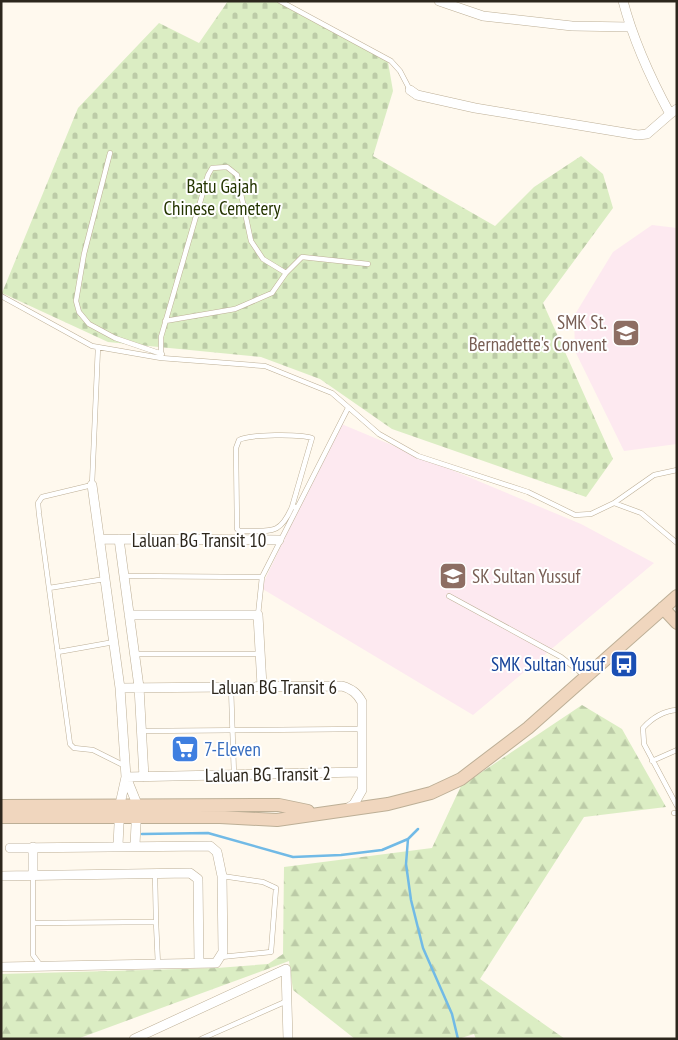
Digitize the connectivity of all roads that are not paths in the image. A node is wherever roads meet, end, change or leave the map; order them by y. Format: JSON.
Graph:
{"nodes":[{"id":1,"x":280,"y":1,"type":"edge"},
{"id":2,"x":440,"y":1,"type":"edge"},
{"id":3,"x":623,"y":1,"type":"edge"},
{"id":4,"x":630,"y":27,"type":"junction"},
{"id":5,"x":410,"y":90,"type":"joint"},
{"id":6,"x":673,"y":111,"type":"edge"},
{"id":7,"x":110,"y":153,"type":"dead end"},
{"id":8,"x":368,"y":264,"type":"dead end"},
{"id":9,"x":286,"y":273,"type":"junction"},
{"id":10,"x":1,"y":296,"type":"edge"},
{"id":11,"x":165,"y":321,"type":"junction"},
{"id":12,"x":98,"y":347,"type":"junction"},
{"id":13,"x":161,"y":356,"type":"junction"},
{"id":14,"x":348,"y":408,"type":"junction"},
{"id":15,"x":677,"y":470,"type":"edge"},
{"id":16,"x":92,"y":485,"type":"junction"},
{"id":17,"x":614,"y":503,"type":"junction"},
{"id":18,"x":295,"y":507,"type":"junction"},
{"id":19,"x":119,"y":539,"type":"junction"},
{"id":20,"x":100,"y":540,"type":"junction"},
{"id":21,"x":279,"y":540,"type":"junction"},
{"id":22,"x":677,"y":543,"type":"edge"},
{"id":23,"x":124,"y":576,"type":"junction"},
{"id":24,"x":262,"y":577,"type":"junction"},
{"id":25,"x":105,"y":578,"type":"junction"},
{"id":26,"x":49,"y":588,"type":"junction"},
{"id":27,"x":449,"y":596,"type":"dead end"},
{"id":28,"x":677,"y":596,"type":"edge"},
{"id":29,"x":663,"y":608,"type":"junction"},
{"id":30,"x":129,"y":615,"type":"junction"},
{"id":31,"x":258,"y":615,"type":"junction"},
{"id":32,"x":677,"y":623,"type":"edge"},
{"id":33,"x":114,"y":642,"type":"junction"},
{"id":34,"x":58,"y":652,"type":"junction"},
{"id":35,"x":134,"y":654,"type":"junction"},
{"id":36,"x":260,"y":654,"type":"junction"},
{"id":37,"x":586,"y":676,"type":"junction"},
{"id":38,"x":262,"y":686,"type":"junction"},
{"id":39,"x":139,"y":687,"type":"junction"},
{"id":40,"x":231,"y":687,"type":"junction"},
{"id":41,"x":120,"y":688,"type":"junction"},
{"id":42,"x":677,"y":710,"type":"edge"},
{"id":43,"x":232,"y":729,"type":"junction"},
{"id":44,"x":362,"y":730,"type":"junction"},
{"id":45,"x":142,"y":731,"type":"junction"},
{"id":46,"x":677,"y":750,"type":"edge"},
{"id":47,"x":652,"y":760,"type":"junction"},
{"id":48,"x":125,"y":766,"type":"junction"},
{"id":49,"x":362,"y":772,"type":"junction"},
{"id":50,"x":234,"y":774,"type":"junction"},
{"id":51,"x":144,"y":776,"type":"junction"},
{"id":52,"x":126,"y":777,"type":"junction"},
{"id":53,"x":362,"y":790,"type":"junction"},
{"id":54,"x":120,"y":804,"type":"junction"},
{"id":55,"x":137,"y":804,"type":"junction"},
{"id":56,"x":380,"y":805,"type":"junction"},
{"id":57,"x":1,"y":806,"type":"edge"},
{"id":58,"x":677,"y":806,"type":"edge"},
{"id":59,"x":346,"y":810,"type":"junction"},
{"id":60,"x":317,"y":812,"type":"junction"},
{"id":61,"x":1,"y":817,"type":"edge"},
{"id":62,"x":119,"y":818,"type":"junction"},
{"id":63,"x":136,"y":819,"type":"junction"},
{"id":64,"x":118,"y":845,"type":"junction"},
{"id":65,"x":135,"y":845,"type":"junction"},
{"id":66,"x":33,"y":847,"type":"junction"},
{"id":67,"x":10,"y":848,"type":"dead end"},
{"id":68,"x":33,"y":874,"type":"junction"},
{"id":69,"x":155,"y":874,"type":"junction"},
{"id":70,"x":1,"y":876,"type":"edge"},
{"id":71,"x":222,"y":876,"type":"junction"},
{"id":72,"x":156,"y":922,"type":"junction"},
{"id":73,"x":33,"y":923,"type":"junction"},
{"id":74,"x":220,"y":958,"type":"junction"},
{"id":75,"x":200,"y":963,"type":"junction"},
{"id":76,"x":158,"y":964,"type":"junction"},
{"id":77,"x":1,"y":967,"type":"edge"},
{"id":78,"x":42,"y":967,"type":"junction"},
{"id":79,"x":287,"y":1000,"type":"junction"},
{"id":80,"x":134,"y":1039,"type":"edge"},
{"id":81,"x":201,"y":1039,"type":"edge"},
{"id":82,"x":288,"y":1039,"type":"edge"}],
"edges":[{"from":1,"to":5,"type":"lane"},
{"from":2,"to":4,"type":"street"},
{"from":3,"to":4,"type":"street"},
{"from":4,"to":6,"type":"street"},
{"from":5,"to":6,"type":"street"},
{"from":7,"to":13,"type":"lane"},
{"from":8,"to":9,"type":"lane"},
{"from":9,"to":11,"type":"lane"},
{"from":9,"to":11,"type":"lane"},
{"from":10,"to":12,"type":"lane"},
{"from":11,"to":13,"type":"lane"},
{"from":12,"to":13,"type":"lane"},
{"from":12,"to":16,"type":"lane"},
{"from":13,"to":14,"type":"lane"},
{"from":14,"to":17,"type":"lane"},
{"from":14,"to":18,"type":"lane"},
{"from":15,"to":17,"type":"lane"},
{"from":16,"to":20,"type":"street"},
{"from":16,"to":26,"type":"lane"},
{"from":17,"to":22,"type":"lane"},
{"from":18,"to":18,"type":"lane"},
{"from":18,"to":21,"type":"lane"},
{"from":19,"to":20,"type":"street","name":"Laluan BG Transit 10"},
{"from":19,"to":21,"type":"street","name":"Laluan BG Transit 10"},
{"from":19,"to":23,"type":"street"},
{"from":20,"to":25,"type":"street"},
{"from":21,"to":24,"type":"lane"},
{"from":23,"to":24,"type":"lane"},
{"from":23,"to":30,"type":"street"},
{"from":24,"to":31,"type":"lane"},
{"from":25,"to":26,"type":"lane"},
{"from":25,"to":33,"type":"street"},
{"from":26,"to":34,"type":"lane"},
{"from":27,"to":37,"type":"lane"},
{"from":28,"to":29,"type":"main road"},
{"from":29,"to":32,"type":"main road"},
{"from":29,"to":37,"type":"main road"},
{"from":30,"to":31,"type":"street"},
{"from":30,"to":35,"type":"street"},
{"from":31,"to":36,"type":"street"},
{"from":33,"to":34,"type":"lane"},
{"from":33,"to":41,"type":"street"},
{"from":34,"to":48,"type":"lane"},
{"from":35,"to":36,"type":"lane"},
{"from":35,"to":39,"type":"street"},
{"from":36,"to":38,"type":"street"},
{"from":37,"to":56,"type":"main road"},
{"from":38,"to":40,"type":"street","name":"Laluan BG Transit 6"},
{"from":38,"to":44,"type":"street","name":"Laluan BG Transit 6"},
{"from":39,"to":40,"type":"street","name":"Laluan BG Transit 6"},
{"from":39,"to":41,"type":"street","name":"Laluan BG Transit 6"},
{"from":39,"to":45,"type":"street"},
{"from":40,"to":43,"type":"lane"},
{"from":41,"to":48,"type":"street"},
{"from":42,"to":47,"type":"lane"},
{"from":43,"to":44,"type":"lane"},
{"from":43,"to":45,"type":"lane"},
{"from":43,"to":50,"type":"lane"},
{"from":44,"to":49,"type":"street","name":"Laluan BG Transit 6"},
{"from":45,"to":51,"type":"street"},
{"from":46,"to":47,"type":"lane"},
{"from":47,"to":58,"type":"lane"},
{"from":48,"to":52,"type":"street"},
{"from":49,"to":50,"type":"street","name":"Laluan BG Transit 2"},
{"from":49,"to":53,"type":"street","name":"Laluan BG Transit 6"},
{"from":50,"to":51,"type":"street","name":"Laluan BG Transit 2"},
{"from":51,"to":52,"type":"street","name":"Laluan BG Transit 2"},
{"from":52,"to":54,"type":"street"},
{"from":52,"to":55,"type":"street"},
{"from":53,"to":56,"type":"street"},
{"from":53,"to":59,"type":"street"},
{"from":54,"to":55,"type":"main road"},
{"from":54,"to":57,"type":"main road"},
{"from":54,"to":62,"type":"street"},
{"from":55,"to":60,"type":"main road"},
{"from":55,"to":63,"type":"street"},
{"from":56,"to":59,"type":"main road"},
{"from":59,"to":60,"type":"main road"},
{"from":60,"to":63,"type":"main road"},
{"from":61,"to":62,"type":"main road"},
{"from":62,"to":63,"type":"main road"},
{"from":62,"to":64,"type":"street"},
{"from":63,"to":65,"type":"street"},
{"from":64,"to":65,"type":"street"},
{"from":64,"to":66,"type":"street"},
{"from":65,"to":71,"type":"street"},
{"from":66,"to":67,"type":"street"},
{"from":66,"to":68,"type":"street"},
{"from":68,"to":69,"type":"street"},
{"from":68,"to":70,"type":"street"},
{"from":68,"to":73,"type":"lane"},
{"from":69,"to":72,"type":"lane"},
{"from":69,"to":75,"type":"street"},
{"from":71,"to":74,"type":"street"},
{"from":71,"to":74,"type":"lane"},
{"from":72,"to":73,"type":"lane"},
{"from":72,"to":76,"type":"lane"},
{"from":73,"to":78,"type":"lane"},
{"from":74,"to":75,"type":"street"},
{"from":75,"to":76,"type":"street"},
{"from":76,"to":78,"type":"street"},
{"from":77,"to":78,"type":"street"},
{"from":79,"to":80,"type":"street"},
{"from":79,"to":81,"type":"lane"},
{"from":79,"to":82,"type":"street"}]}
